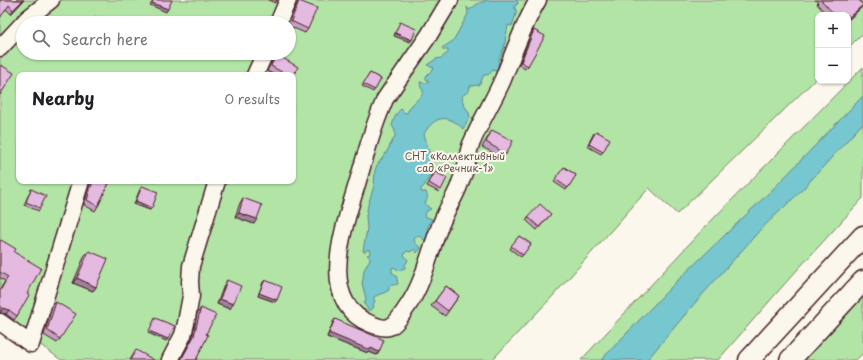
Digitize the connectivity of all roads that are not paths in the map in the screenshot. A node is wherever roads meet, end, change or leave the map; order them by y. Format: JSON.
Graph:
{"nodes":[{"id":1,"x":51,"y":0,"type":"edge"},
{"id":2,"x":288,"y":0,"type":"edge"},
{"id":3,"x":450,"y":0,"type":"edge"},
{"id":4,"x":538,"y":0,"type":"edge"},
{"id":5,"x":31,"y":16,"type":"edge"},
{"id":6,"x":281,"y":16,"type":"edge"},
{"id":7,"x":16,"y":31,"type":"edge"},
{"id":8,"x":0,"y":48,"type":"edge"},
{"id":9,"x":261,"y":60,"type":"edge"},
{"id":10,"x":256,"y":72,"type":"edge"},
{"id":11,"x":80,"y":184,"type":"edge"},
{"id":12,"x":216,"y":184,"type":"edge"},
{"id":13,"x":863,"y":236,"type":"edge"},
{"id":14,"x":863,"y":281,"type":"edge"},
{"id":15,"x":0,"y":322,"type":"edge"},
{"id":16,"x":170,"y":360,"type":"edge"},
{"id":17,"x":749,"y":360,"type":"edge"},
{"id":18,"x":790,"y":360,"type":"edge"}],
"edges":[{"from":1,"to":5,"type":"street"},
{"from":2,"to":6,"type":"street"},
{"from":3,"to":4,"type":"street"},
{"from":7,"to":8,"type":"street"},
{"from":9,"to":10,"type":"street"},
{"from":11,"to":15,"type":"street"},
{"from":12,"to":16,"type":"street"},
{"from":13,"to":17,"type":"main road"},
{"from":14,"to":18,"type":"main road"}]}
